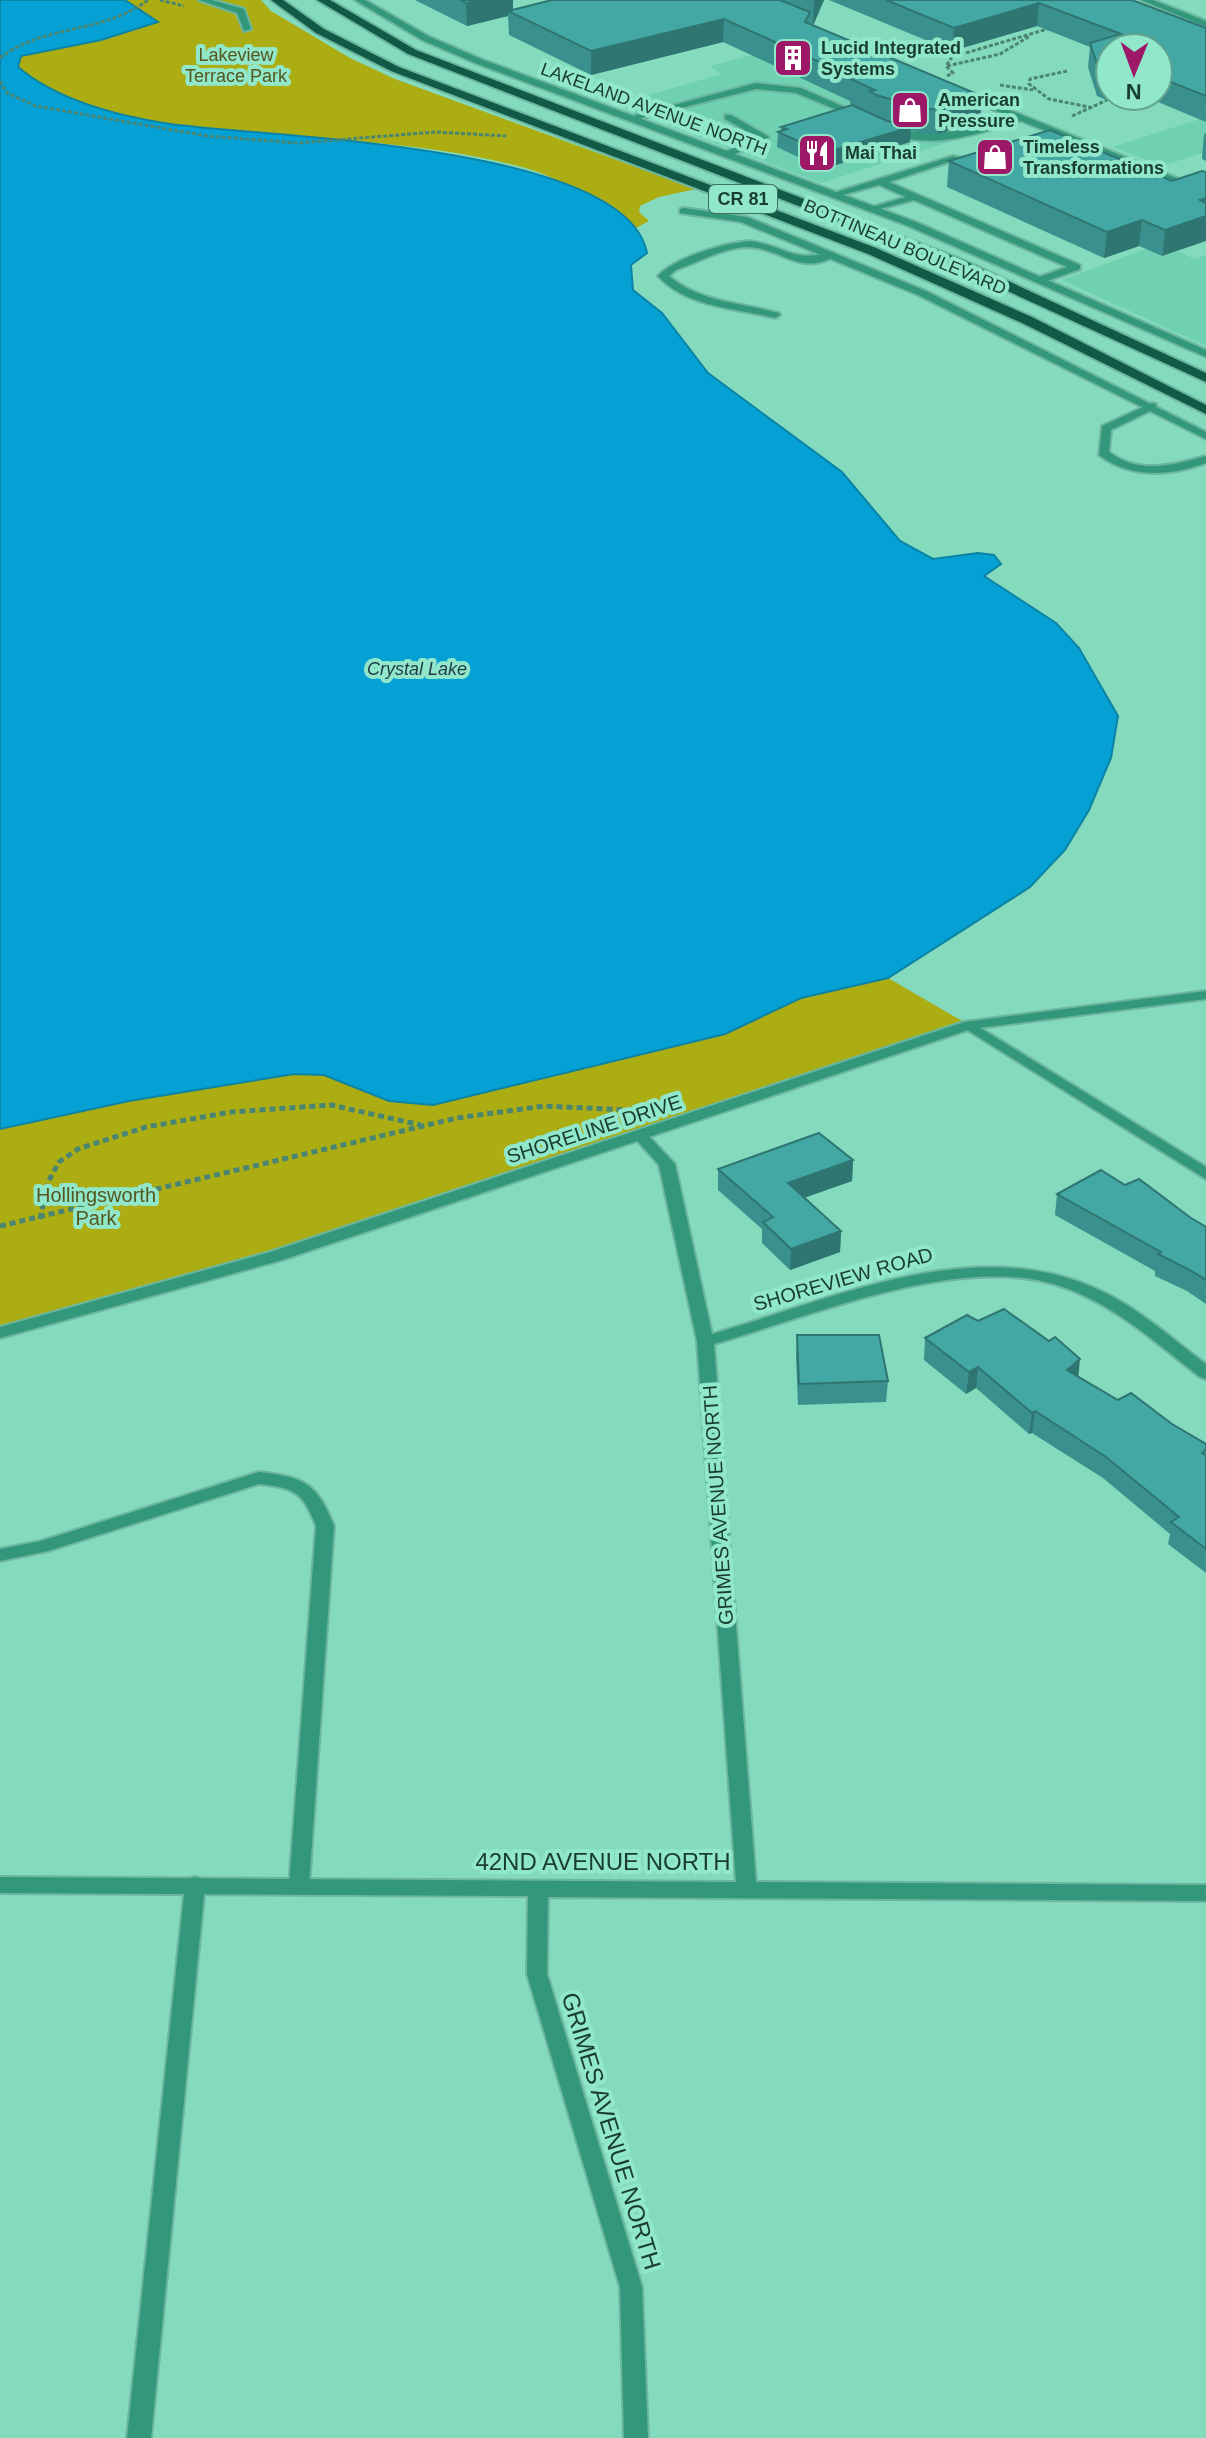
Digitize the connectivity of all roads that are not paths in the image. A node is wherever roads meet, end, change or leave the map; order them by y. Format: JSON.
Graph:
{"nodes":[{"id":1,"x":203,"y":0,"type":"edge"},
{"id":2,"x":276,"y":0,"type":"edge"},
{"id":3,"x":322,"y":0,"type":"edge"},
{"id":4,"x":359,"y":0,"type":"edge"},
{"id":5,"x":1145,"y":0,"type":"edge"},
{"id":6,"x":1206,"y":24,"type":"edge"},
{"id":7,"x":247,"y":29,"type":"dead end"},
{"id":8,"x":956,"y":91,"type":"edge"},
{"id":9,"x":728,"y":117,"type":"dead end"},
{"id":10,"x":630,"y":118,"type":"junction"},
{"id":11,"x":1021,"y":118,"type":"junction"},
{"id":12,"x":728,"y":154,"type":"junction"},
{"id":13,"x":956,"y":158,"type":"edge"},
{"id":14,"x":880,"y":182,"type":"junction"},
{"id":15,"x":1206,"y":193,"type":"edge"},
{"id":16,"x":835,"y":194,"type":"junction"},
{"id":17,"x":915,"y":197,"type":"junction"},
{"id":18,"x":875,"y":209,"type":"junction"},
{"id":19,"x":684,"y":211,"type":"dead end"},
{"id":20,"x":832,"y":255,"type":"junction"},
{"id":21,"x":1043,"y":279,"type":"junction"},
{"id":22,"x":775,"y":315,"type":"dead end"},
{"id":23,"x":1206,"y":354,"type":"edge"},
{"id":24,"x":1206,"y":378,"type":"edge"},
{"id":25,"x":1152,"y":406,"type":"junction"},
{"id":26,"x":1206,"y":410,"type":"edge"},
{"id":27,"x":1206,"y":436,"type":"edge"},
{"id":28,"x":1206,"y":459,"type":"edge"},
{"id":29,"x":1206,"y":995,"type":"edge"},
{"id":30,"x":969,"y":1025,"type":"junction"},
{"id":31,"x":640,"y":1135,"type":"junction"},
{"id":32,"x":1206,"y":1174,"type":"edge"},
{"id":33,"x":0,"y":1333,"type":"edge"},
{"id":34,"x":705,"y":1341,"type":"junction"},
{"id":35,"x":1206,"y":1373,"type":"edge"},
{"id":36,"x":0,"y":1555,"type":"edge"},
{"id":37,"x":0,"y":1885,"type":"edge"},
{"id":38,"x":195,"y":1885,"type":"junction"},
{"id":39,"x":299,"y":1886,"type":"junction"},
{"id":40,"x":538,"y":1888,"type":"junction"},
{"id":41,"x":747,"y":1889,"type":"junction"},
{"id":42,"x":1206,"y":1893,"type":"edge"},
{"id":43,"x":139,"y":2438,"type":"edge"},
{"id":44,"x":636,"y":2438,"type":"edge"}],
"edges":[{"from":1,"to":7,"type":"street"},
{"from":2,"to":26,"type":"main road","name":"BOTTINEAU BOULEVARD","number":"CR 81"},
{"from":3,"to":24,"type":"main road","name":"BOTTINEAU BOULEVARD","number":"CR 81"},
{"from":4,"to":10,"type":"street","name":"LAKELAND AVENUE NORTH"},
{"from":5,"to":6,"type":"street"},
{"from":8,"to":11,"type":"street"},
{"from":9,"to":12,"type":"street"},
{"from":10,"to":11,"type":"street"},
{"from":10,"to":12,"type":"street","name":"LAKELAND AVENUE NORTH"},
{"from":11,"to":15,"type":"street"},
{"from":12,"to":16,"type":"street","name":"LAKELAND AVENUE NORTH"},
{"from":13,"to":14,"type":"street"},
{"from":14,"to":16,"type":"street"},
{"from":14,"to":17,"type":"street"},
{"from":16,"to":18,"type":"street","name":"LAKELAND AVENUE NORTH"},
{"from":17,"to":18,"type":"street"},
{"from":17,"to":21,"type":"street"},
{"from":18,"to":21,"type":"street","name":"LAKELAND AVENUE NORTH"},
{"from":19,"to":20,"type":"street"},
{"from":20,"to":22,"type":"street"},
{"from":20,"to":25,"type":"street"},
{"from":21,"to":23,"type":"street","name":"LAKELAND AVENUE NORTH"},
{"from":25,"to":27,"type":"street"},
{"from":25,"to":28,"type":"street"},
{"from":29,"to":30,"type":"street","name":"SHORELINE DRIVE"},
{"from":30,"to":31,"type":"street","name":"SHORELINE DRIVE"},
{"from":30,"to":32,"type":"street"},
{"from":31,"to":33,"type":"street","name":"SHORELINE DRIVE"},
{"from":31,"to":34,"type":"street","name":"GRIMES AVENUE NORTH"},
{"from":34,"to":35,"type":"street","name":"SHOREVIEW ROAD"},
{"from":34,"to":41,"type":"street","name":"GRIMES AVENUE NORTH"},
{"from":36,"to":39,"type":"street"},
{"from":37,"to":38,"type":"street","name":"42ND AVENUE NORTH"},
{"from":38,"to":39,"type":"street","name":"42ND AVENUE NORTH"},
{"from":38,"to":43,"type":"street"},
{"from":39,"to":40,"type":"street","name":"42ND AVENUE NORTH"},
{"from":40,"to":41,"type":"street","name":"42ND AVENUE NORTH"},
{"from":40,"to":44,"type":"street","name":"GRIMES AVENUE NORTH"},
{"from":41,"to":42,"type":"street","name":"42ND AVENUE NORTH"}]}
